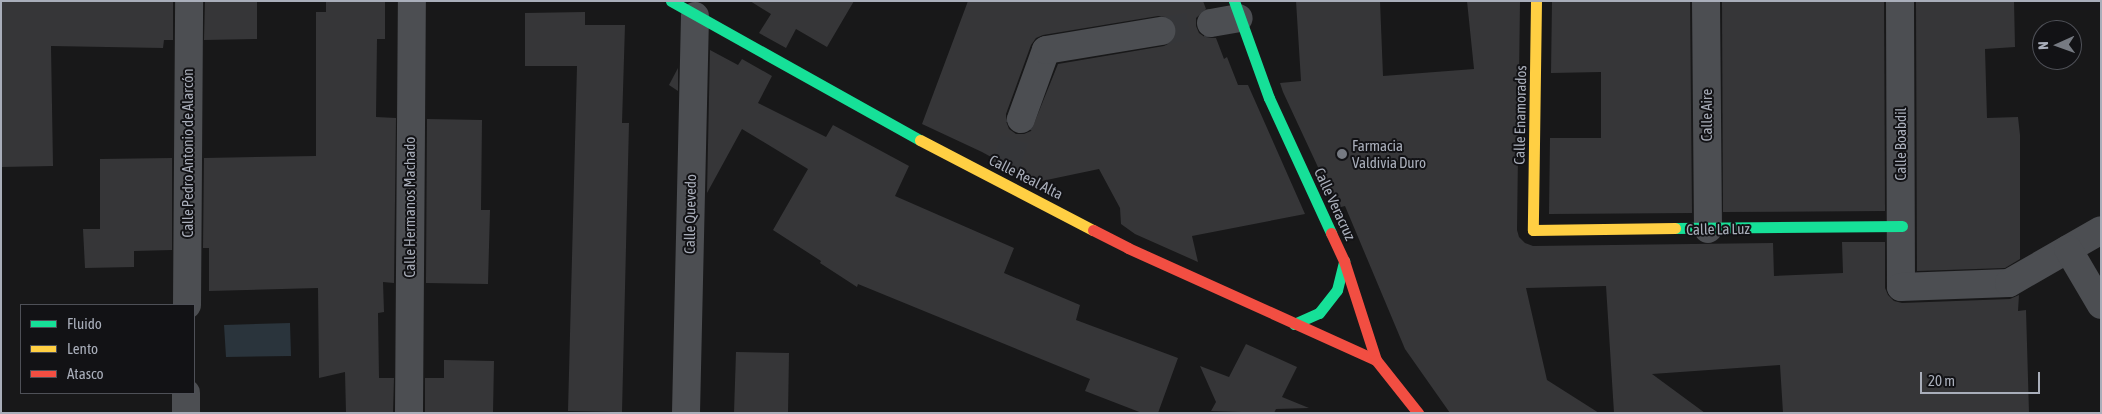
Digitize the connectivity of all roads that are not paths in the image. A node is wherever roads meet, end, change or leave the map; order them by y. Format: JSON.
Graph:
{"nodes":[{"id":1,"x":189,"y":1,"type":"edge"},
{"id":2,"x":412,"y":1,"type":"edge"},
{"id":3,"x":671,"y":1,"type":"edge"},
{"id":4,"x":1536,"y":1,"type":"edge"},
{"id":5,"x":1706,"y":1,"type":"edge"},
{"id":6,"x":1900,"y":1,"type":"edge"},
{"id":7,"x":1237,"y":10,"type":"edge"},
{"id":8,"x":694,"y":16,"type":"junction"},
{"id":9,"x":1211,"y":22,"type":"tunnel mouth"},
{"id":10,"x":1161,"y":31,"type":"tunnel mouth"},
{"id":11,"x":1021,"y":119,"type":"tunnel mouth"},
{"id":12,"x":1902,"y":226,"type":"junction"},
{"id":13,"x":1533,"y":230,"type":"joint"},
{"id":14,"x":1708,"y":230,"type":"junction"},
{"id":15,"x":2101,"y":230,"type":"edge"},
{"id":16,"x":2068,"y":249,"type":"junction"},
{"id":17,"x":1344,"y":261,"type":"junction"},
{"id":18,"x":187,"y":304,"type":"edge"},
{"id":19,"x":2101,"y":305,"type":"edge"},
{"id":20,"x":1294,"y":324,"type":"junction"},
{"id":21,"x":1376,"y":360,"type":"junction"},
{"id":22,"x":186,"y":394,"type":"edge"},
{"id":23,"x":186,"y":413,"type":"edge"},
{"id":24,"x":409,"y":413,"type":"edge"},
{"id":25,"x":686,"y":413,"type":"edge"},
{"id":26,"x":1418,"y":413,"type":"edge"}],
"edges":[{"from":1,"to":18,"type":"street","name":"Calle Pedro Antonio de Alarcón"},
{"from":2,"to":24,"type":"street","name":"Calle Hermanos Machado"},
{"from":3,"to":8,"type":"street","name":"Calle Real Alta"},
{"from":4,"to":13,"type":"street","name":"Calle Enamorados"},
{"from":5,"to":14,"type":"street","name":"Calle Aire"},
{"from":6,"to":12,"type":"street","name":"Calle Boabdil"},
{"from":7,"to":9,"type":"street"},
{"from":7,"to":17,"type":"street","name":"Calle Veracruz"},
{"from":8,"to":20,"type":"street","name":"Calle Real Alta"},
{"from":8,"to":25,"type":"street","name":"Calle Quevedo"},
{"from":10,"to":11,"type":"street"},
{"from":12,"to":14,"type":"street","name":"Calle La Luz"},
{"from":12,"to":16,"type":"street","name":"Calle Boabdil"},
{"from":13,"to":14,"type":"street","name":"Calle La Luz"},
{"from":15,"to":16,"type":"street"},
{"from":16,"to":19,"type":"street"},
{"from":17,"to":20,"type":"street"},
{"from":17,"to":21,"type":"street","name":"Calle Veracruz"},
{"from":20,"to":21,"type":"street","name":"Calle Real Alta"},
{"from":21,"to":26,"type":"street","name":"Calle Veracruz"},
{"from":22,"to":23,"type":"street"}]}
